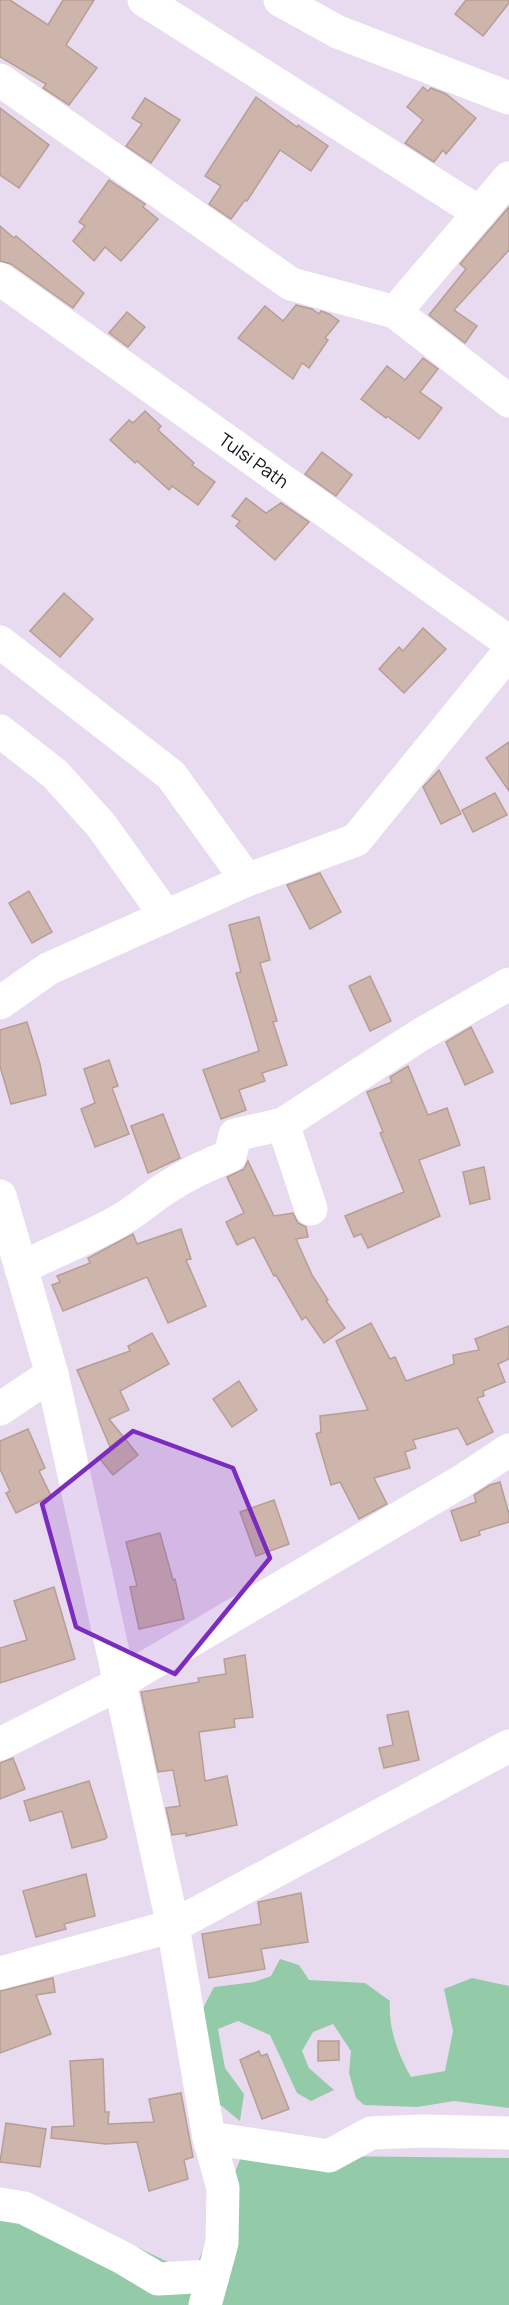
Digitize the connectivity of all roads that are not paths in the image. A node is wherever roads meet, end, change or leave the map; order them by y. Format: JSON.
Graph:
{"nodes":[{"id":1,"x":144,"y":0,"type":"edge"},
{"id":2,"x":280,"y":0,"type":"edge"},
{"id":3,"x":0,"y":80,"type":"edge"},
{"id":4,"x":509,"y":98,"type":"edge"},
{"id":5,"x":509,"y":178,"type":"edge"},
{"id":6,"x":480,"y":213,"type":"junction"},
{"id":7,"x":0,"y":279,"type":"edge"},
{"id":8,"x":395,"y":312,"type":"junction"},
{"id":9,"x":509,"y":401,"type":"edge"},
{"id":10,"x":0,"y":642,"type":"edge"},
{"id":11,"x":509,"y":642,"type":"edge"},
{"id":12,"x":509,"y":652,"type":"edge"},
{"id":13,"x":0,"y":731,"type":"edge"},
{"id":14,"x":247,"y":879,"type":"junction"},
{"id":15,"x":166,"y":916,"type":"junction"},
{"id":16,"x":509,"y":984,"type":"edge"},
{"id":17,"x":6,"y":988,"type":"edge"},
{"id":18,"x":283,"y":1124,"type":"junction"},
{"id":19,"x":0,"y":1196,"type":"edge"},
{"id":20,"x":311,"y":1209,"type":"dead end"},
{"id":21,"x":21,"y":1268,"type":"junction"},
{"id":22,"x":52,"y":1374,"type":"junction"},
{"id":23,"x":0,"y":1409,"type":"edge"},
{"id":24,"x":509,"y":1450,"type":"edge"},
{"id":25,"x":119,"y":1683,"type":"junction"},
{"id":26,"x":0,"y":1744,"type":"edge"},
{"id":27,"x":509,"y":1746,"type":"edge"},
{"id":28,"x":173,"y":1926,"type":"junction"},
{"id":29,"x":0,"y":1973,"type":"edge"},
{"id":30,"x":509,"y":2133,"type":"edge"},
{"id":31,"x":208,"y":2138,"type":"junction"},
{"id":32,"x":0,"y":2204,"type":"edge"},
{"id":33,"x":209,"y":2291,"type":"edge"}],
"edges":[{"from":1,"to":6,"type":"street"},
{"from":2,"to":4,"type":"street"},
{"from":3,"to":8,"type":"street"},
{"from":5,"to":6,"type":"street"},
{"from":6,"to":8,"type":"street"},
{"from":7,"to":11,"type":"street","name":"Tulsi Path"},
{"from":8,"to":9,"type":"street"},
{"from":10,"to":14,"type":"street"},
{"from":12,"to":14,"type":"street"},
{"from":13,"to":15,"type":"street"},
{"from":14,"to":15,"type":"street"},
{"from":15,"to":17,"type":"street"},
{"from":16,"to":18,"type":"street"},
{"from":18,"to":20,"type":"street"},
{"from":18,"to":21,"type":"street"},
{"from":19,"to":21,"type":"street"},
{"from":21,"to":22,"type":"street"},
{"from":22,"to":23,"type":"street"},
{"from":22,"to":25,"type":"street"},
{"from":24,"to":25,"type":"street"},
{"from":25,"to":26,"type":"street"},
{"from":25,"to":28,"type":"street"},
{"from":27,"to":28,"type":"street"},
{"from":28,"to":29,"type":"street"},
{"from":28,"to":31,"type":"street"},
{"from":30,"to":31,"type":"street"},
{"from":31,"to":33,"type":"street"},
{"from":32,"to":33,"type":"street"}]}
